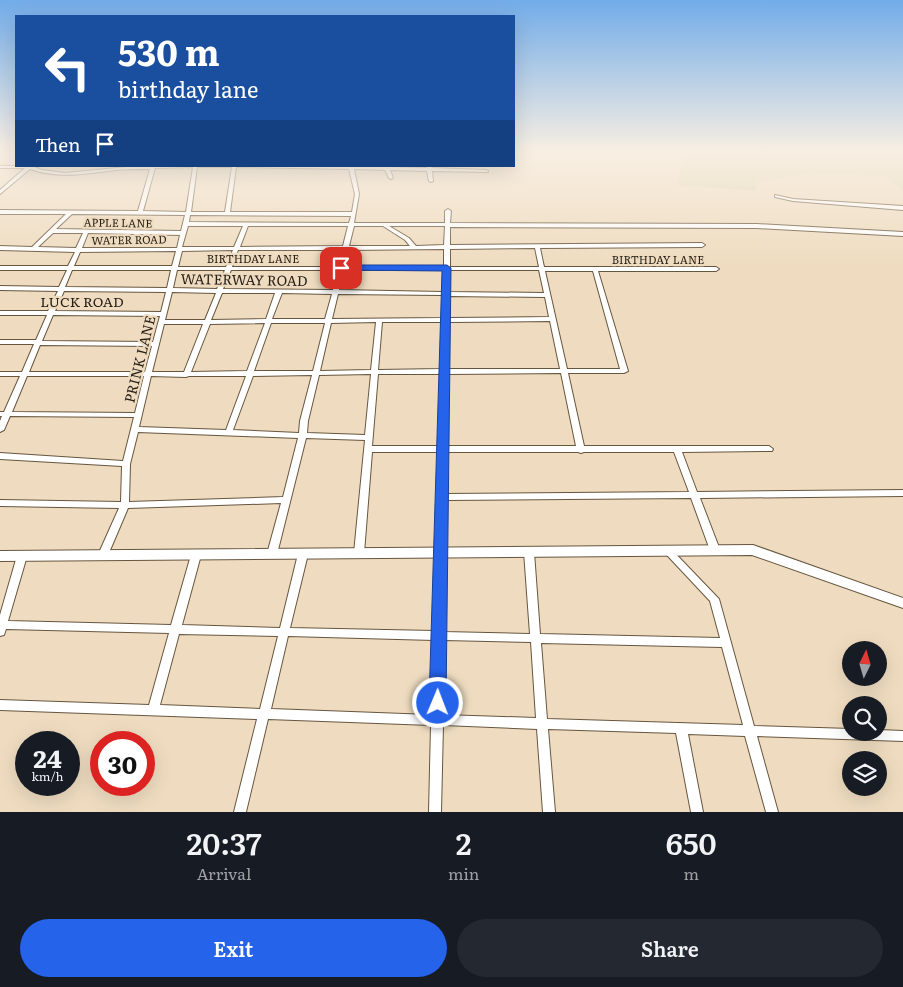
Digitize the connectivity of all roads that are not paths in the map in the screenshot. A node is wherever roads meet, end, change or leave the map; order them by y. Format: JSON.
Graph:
{"nodes":[{"id":1,"x":146,"y":189,"type":"edge"},
{"id":2,"x":192,"y":189,"type":"edge"},
{"id":3,"x":231,"y":189,"type":"edge"},
{"id":4,"x":356,"y":189,"type":"edge"},
{"id":5,"x":776,"y":196,"type":"dead end"},
{"id":6,"x":903,"y":208,"type":"edge"},
{"id":7,"x":448,"y":211,"type":"dead end"},
{"id":8,"x":0,"y":212,"type":"edge"},
{"id":9,"x":140,"y":213,"type":"junction"},
{"id":10,"x":70,"y":214,"type":"junction"},
{"id":11,"x":188,"y":214,"type":"junction"},
{"id":12,"x":228,"y":214,"type":"junction"},
{"id":13,"x":354,"y":214,"type":"junction"},
{"id":14,"x":186,"y":224,"type":"junction"},
{"id":15,"x":246,"y":224,"type":"junction"},
{"id":16,"x":352,"y":225,"type":"junction"},
{"id":17,"x":383,"y":225,"type":"junction"},
{"id":18,"x":448,"y":226,"type":"junction"},
{"id":19,"x":51,"y":231,"type":"junction"},
{"id":20,"x":86,"y":232,"type":"junction"},
{"id":21,"x":184,"y":233,"type":"junction"},
{"id":22,"x":903,"y":234,"type":"edge"},
{"id":23,"x":702,"y":245,"type":"dead end"},
{"id":24,"x":414,"y":246,"type":"junction"},
{"id":25,"x":447,"y":246,"type":"junction"},
{"id":26,"x":537,"y":246,"type":"junction"},
{"id":27,"x":180,"y":247,"type":"junction"},
{"id":28,"x":237,"y":247,"type":"junction"},
{"id":29,"x":346,"y":247,"type":"junction"},
{"id":30,"x":0,"y":248,"type":"edge"},
{"id":31,"x":32,"y":249,"type":"junction"},
{"id":32,"x":78,"y":250,"type":"junction"},
{"id":33,"x":0,"y":268,"type":"edge"},
{"id":34,"x":228,"y":268,"type":"junction"},
{"id":35,"x":341,"y":268,"type":"junction"},
{"id":36,"x":447,"y":268,"type":"junction"},
{"id":37,"x":70,"y":269,"type":"junction"},
{"id":38,"x":176,"y":269,"type":"junction"},
{"id":39,"x":542,"y":269,"type":"junction"},
{"id":40,"x":595,"y":269,"type":"junction"},
{"id":41,"x":716,"y":269,"type":"dead end"},
{"id":42,"x":0,"y":288,"type":"edge"},
{"id":43,"x":61,"y":289,"type":"junction"},
{"id":44,"x":170,"y":290,"type":"junction"},
{"id":45,"x":219,"y":291,"type":"junction"},
{"id":46,"x":279,"y":292,"type":"junction"},
{"id":47,"x":335,"y":292,"type":"junction"},
{"id":48,"x":446,"y":294,"type":"junction"},
{"id":49,"x":548,"y":295,"type":"junction"},
{"id":50,"x":0,"y":313,"type":"edge"},
{"id":51,"x":51,"y":314,"type":"junction"},
{"id":52,"x":162,"y":318,"type":"junction"},
{"id":53,"x":446,"y":319,"type":"junction"},
{"id":54,"x":553,"y":319,"type":"junction"},
{"id":55,"x":329,"y":320,"type":"junction"},
{"id":56,"x":379,"y":320,"type":"junction"},
{"id":57,"x":207,"y":321,"type":"junction"},
{"id":58,"x":268,"y":321,"type":"junction"},
{"id":59,"x":0,"y":342,"type":"edge"},
{"id":60,"x":38,"y":343,"type":"junction"},
{"id":61,"x":155,"y":344,"type":"junction"},
{"id":62,"x":376,"y":371,"type":"junction"},
{"id":63,"x":444,"y":371,"type":"junction"},
{"id":64,"x":564,"y":371,"type":"junction"},
{"id":65,"x":316,"y":372,"type":"junction"},
{"id":66,"x":0,"y":374,"type":"edge"},
{"id":67,"x":24,"y":374,"type":"junction"},
{"id":68,"x":250,"y":374,"type":"junction"},
{"id":69,"x":186,"y":375,"type":"junction"},
{"id":70,"x":148,"y":376,"type":"junction"},
{"id":71,"x":3,"y":414,"type":"edge"},
{"id":72,"x":138,"y":415,"type":"junction"},
{"id":73,"x":135,"y":429,"type":"junction"},
{"id":74,"x":0,"y":430,"type":"edge"},
{"id":75,"x":229,"y":432,"type":"junction"},
{"id":76,"x":303,"y":435,"type":"junction"},
{"id":77,"x":369,"y":438,"type":"junction"},
{"id":78,"x":368,"y":449,"type":"junction"},
{"id":79,"x":677,"y":449,"type":"junction"},
{"id":80,"x":769,"y":449,"type":"dead end"},
{"id":81,"x":443,"y":450,"type":"junction"},
{"id":82,"x":581,"y":450,"type":"junction"},
{"id":83,"x":0,"y":456,"type":"edge"},
{"id":84,"x":126,"y":464,"type":"junction"},
{"id":85,"x":903,"y":493,"type":"edge"},
{"id":86,"x":694,"y":495,"type":"junction"},
{"id":87,"x":442,"y":498,"type":"junction"},
{"id":88,"x":285,"y":500,"type":"junction"},
{"id":89,"x":0,"y":503,"type":"edge"},
{"id":90,"x":125,"y":505,"type":"junction"},
{"id":91,"x":715,"y":550,"type":"junction"},
{"id":92,"x":668,"y":551,"type":"junction"},
{"id":93,"x":529,"y":552,"type":"junction"},
{"id":94,"x":441,"y":553,"type":"junction"},
{"id":95,"x":272,"y":554,"type":"junction"},
{"id":96,"x":303,"y":554,"type":"junction"},
{"id":97,"x":359,"y":554,"type":"junction"},
{"id":98,"x":103,"y":555,"type":"junction"},
{"id":99,"x":196,"y":555,"type":"junction"},
{"id":100,"x":0,"y":556,"type":"edge"},
{"id":101,"x":22,"y":556,"type":"junction"},
{"id":102,"x":903,"y":603,"type":"edge"},
{"id":103,"x":1,"y":627,"type":"edge"},
{"id":104,"x":176,"y":629,"type":"junction"},
{"id":105,"x":284,"y":632,"type":"junction"},
{"id":106,"x":439,"y":636,"type":"junction"},
{"id":107,"x":536,"y":638,"type":"junction"},
{"id":108,"x":726,"y":643,"type":"junction"},
{"id":109,"x":0,"y":705,"type":"edge"},
{"id":110,"x":154,"y":710,"type":"junction"},
{"id":111,"x":264,"y":714,"type":"junction"},
{"id":112,"x":437,"y":720,"type":"junction"},
{"id":113,"x":542,"y":724,"type":"junction"},
{"id":114,"x":681,"y":729,"type":"junction"},
{"id":115,"x":750,"y":731,"type":"junction"},
{"id":116,"x":903,"y":736,"type":"edge"},
{"id":117,"x":240,"y":812,"type":"edge"},
{"id":118,"x":435,"y":812,"type":"edge"},
{"id":119,"x":549,"y":812,"type":"edge"},
{"id":120,"x":698,"y":812,"type":"edge"},
{"id":121,"x":772,"y":812,"type":"edge"}],
"edges":[{"from":1,"to":9,"type":"street"},
{"from":2,"to":11,"type":"street","name":"PRINK LANE"},
{"from":3,"to":12,"type":"street"},
{"from":4,"to":13,"type":"street"},
{"from":5,"to":6,"type":"street"},
{"from":7,"to":18,"type":"street"},
{"from":8,"to":10,"type":"street"},
{"from":9,"to":10,"type":"street"},
{"from":9,"to":11,"type":"street"},
{"from":10,"to":19,"type":"street"},
{"from":11,"to":12,"type":"street"},
{"from":11,"to":14,"type":"street","name":"PRINK LANE"},
{"from":12,"to":13,"type":"street"},
{"from":13,"to":16,"type":"street"},
{"from":14,"to":15,"type":"street"},
{"from":14,"to":21,"type":"street","name":"PRINK LANE"},
{"from":15,"to":16,"type":"street"},
{"from":15,"to":28,"type":"street"},
{"from":16,"to":17,"type":"street"},
{"from":16,"to":29,"type":"street"},
{"from":17,"to":18,"type":"street"},
{"from":17,"to":24,"type":"street"},
{"from":18,"to":22,"type":"street"},
{"from":18,"to":25,"type":"street"},
{"from":19,"to":20,"type":"street","name":"APPLE LANE"},
{"from":19,"to":31,"type":"street"},
{"from":20,"to":21,"type":"street","name":"APPLE LANE"},
{"from":20,"to":32,"type":"street"},
{"from":21,"to":27,"type":"street","name":"PRINK LANE"},
{"from":23,"to":26,"type":"street","name":"WATER ROAD"},
{"from":24,"to":25,"type":"street","name":"WATER ROAD"},
{"from":24,"to":29,"type":"street","name":"WATER ROAD"},
{"from":25,"to":26,"type":"street","name":"WATER ROAD"},
{"from":25,"to":36,"type":"street"},
{"from":26,"to":39,"type":"street"},
{"from":27,"to":28,"type":"street","name":"WATER ROAD"},
{"from":27,"to":32,"type":"street","name":"WATER ROAD"},
{"from":27,"to":38,"type":"street","name":"PRINK LANE"},
{"from":28,"to":29,"type":"street","name":"WATER ROAD"},
{"from":28,"to":34,"type":"street"},
{"from":29,"to":35,"type":"street"},
{"from":30,"to":31,"type":"street","name":"WATER ROAD"},
{"from":31,"to":32,"type":"street","name":"WATER ROAD"},
{"from":32,"to":37,"type":"street"},
{"from":33,"to":37,"type":"street","name":"BIRTHDAY LANE"},
{"from":34,"to":35,"type":"street","name":"BIRTHDAY LANE"},
{"from":34,"to":38,"type":"street","name":"BIRTHDAY LANE"},
{"from":34,"to":45,"type":"street"},
{"from":35,"to":36,"type":"street","name":"BIRTHDAY LANE"},
{"from":35,"to":47,"type":"street"},
{"from":36,"to":39,"type":"street","name":"BIRTHDAY LANE"},
{"from":36,"to":48,"type":"street"},
{"from":37,"to":38,"type":"street","name":"BIRTHDAY LANE"},
{"from":37,"to":43,"type":"street"},
{"from":38,"to":44,"type":"street","name":"PRINK LANE"},
{"from":39,"to":40,"type":"street","name":"BIRTHDAY LANE"},
{"from":39,"to":49,"type":"street"},
{"from":40,"to":41,"type":"street","name":"BIRTHDAY LANE"},
{"from":40,"to":64,"type":"street"},
{"from":42,"to":43,"type":"street","name":"WATERWAY ROAD"},
{"from":43,"to":44,"type":"street","name":"WATERWAY ROAD"},
{"from":43,"to":51,"type":"street"},
{"from":44,"to":45,"type":"street","name":"WATERWAY ROAD"},
{"from":44,"to":52,"type":"street","name":"PRINK LANE"},
{"from":45,"to":46,"type":"street","name":"WATERWAY ROAD"},
{"from":45,"to":57,"type":"street"},
{"from":46,"to":47,"type":"street","name":"WATERWAY ROAD"},
{"from":46,"to":58,"type":"street"},
{"from":47,"to":48,"type":"street","name":"WATERWAY ROAD"},
{"from":47,"to":55,"type":"street"},
{"from":48,"to":49,"type":"street","name":"WATERWAY ROAD"},
{"from":48,"to":53,"type":"street"},
{"from":49,"to":54,"type":"street"},
{"from":50,"to":51,"type":"street","name":"LUCK ROAD"},
{"from":51,"to":52,"type":"street","name":"LUCK ROAD"},
{"from":51,"to":60,"type":"street"},
{"from":52,"to":57,"type":"street","name":"LUCK ROAD"},
{"from":52,"to":61,"type":"street","name":"PRINK LANE"},
{"from":53,"to":54,"type":"street","name":"LUCK ROAD"},
{"from":53,"to":56,"type":"street","name":"LUCK ROAD"},
{"from":53,"to":63,"type":"street"},
{"from":54,"to":64,"type":"street"},
{"from":55,"to":56,"type":"street","name":"LUCK ROAD"},
{"from":55,"to":58,"type":"street","name":"LUCK ROAD"},
{"from":55,"to":65,"type":"street"},
{"from":56,"to":62,"type":"street"},
{"from":57,"to":58,"type":"street","name":"LUCK ROAD"},
{"from":57,"to":69,"type":"street"},
{"from":58,"to":68,"type":"street"},
{"from":59,"to":60,"type":"street"},
{"from":60,"to":61,"type":"street"},
{"from":60,"to":67,"type":"street"},
{"from":61,"to":70,"type":"street","name":"PRINK LANE"},
{"from":62,"to":63,"type":"street"},
{"from":62,"to":65,"type":"street"},
{"from":62,"to":77,"type":"street"},
{"from":63,"to":64,"type":"street"},
{"from":63,"to":81,"type":"street"},
{"from":64,"to":82,"type":"street"},
{"from":65,"to":68,"type":"street"},
{"from":65,"to":76,"type":"street"},
{"from":66,"to":67,"type":"street"},
{"from":67,"to":70,"type":"street"},
{"from":67,"to":71,"type":"street"},
{"from":68,"to":69,"type":"street"},
{"from":68,"to":75,"type":"street"},
{"from":69,"to":70,"type":"street"},
{"from":70,"to":72,"type":"street","name":"PRINK LANE"},
{"from":71,"to":72,"type":"street"},
{"from":71,"to":74,"type":"street"},
{"from":72,"to":73,"type":"street","name":"PRINK LANE"},
{"from":73,"to":75,"type":"street"},
{"from":73,"to":84,"type":"street","name":"PRINK LANE"},
{"from":75,"to":76,"type":"street"},
{"from":76,"to":77,"type":"street"},
{"from":76,"to":88,"type":"street"},
{"from":77,"to":78,"type":"street"},
{"from":78,"to":81,"type":"street"},
{"from":78,"to":97,"type":"street"},
{"from":79,"to":80,"type":"street"},
{"from":79,"to":82,"type":"street"},
{"from":79,"to":86,"type":"street"},
{"from":81,"to":82,"type":"street"},
{"from":81,"to":87,"type":"street"},
{"from":83,"to":84,"type":"street"},
{"from":84,"to":90,"type":"street","name":"PRINK LANE"},
{"from":85,"to":86,"type":"street"},
{"from":86,"to":87,"type":"street"},
{"from":86,"to":91,"type":"street"},
{"from":87,"to":94,"type":"street"},
{"from":88,"to":90,"type":"street"},
{"from":88,"to":95,"type":"street"},
{"from":89,"to":90,"type":"street"},
{"from":90,"to":98,"type":"street","name":"PRINK LANE"},
{"from":91,"to":92,"type":"main road"},
{"from":91,"to":102,"type":"main road"},
{"from":92,"to":93,"type":"main road"},
{"from":92,"to":108,"type":"street"},
{"from":93,"to":94,"type":"main road"},
{"from":93,"to":107,"type":"street"},
{"from":94,"to":97,"type":"main road"},
{"from":94,"to":106,"type":"street"},
{"from":95,"to":96,"type":"main road"},
{"from":95,"to":99,"type":"main road"},
{"from":96,"to":97,"type":"main road"},
{"from":96,"to":105,"type":"street"},
{"from":98,"to":99,"type":"main road"},
{"from":98,"to":101,"type":"main road"},
{"from":99,"to":104,"type":"street"},
{"from":100,"to":101,"type":"main road"},
{"from":101,"to":103,"type":"street"},
{"from":103,"to":104,"type":"street"},
{"from":104,"to":105,"type":"street"},
{"from":104,"to":110,"type":"street"},
{"from":105,"to":106,"type":"street"},
{"from":105,"to":111,"type":"street"},
{"from":106,"to":107,"type":"street"},
{"from":106,"to":112,"type":"street"},
{"from":107,"to":108,"type":"street"},
{"from":107,"to":113,"type":"street"},
{"from":108,"to":115,"type":"street"},
{"from":109,"to":110,"type":"street"},
{"from":110,"to":111,"type":"street"},
{"from":111,"to":112,"type":"street"},
{"from":111,"to":117,"type":"street"},
{"from":112,"to":113,"type":"street"},
{"from":112,"to":118,"type":"street"},
{"from":113,"to":114,"type":"street"},
{"from":113,"to":119,"type":"street"},
{"from":114,"to":115,"type":"street"},
{"from":114,"to":120,"type":"street"},
{"from":115,"to":116,"type":"street"},
{"from":115,"to":121,"type":"street"}]}
